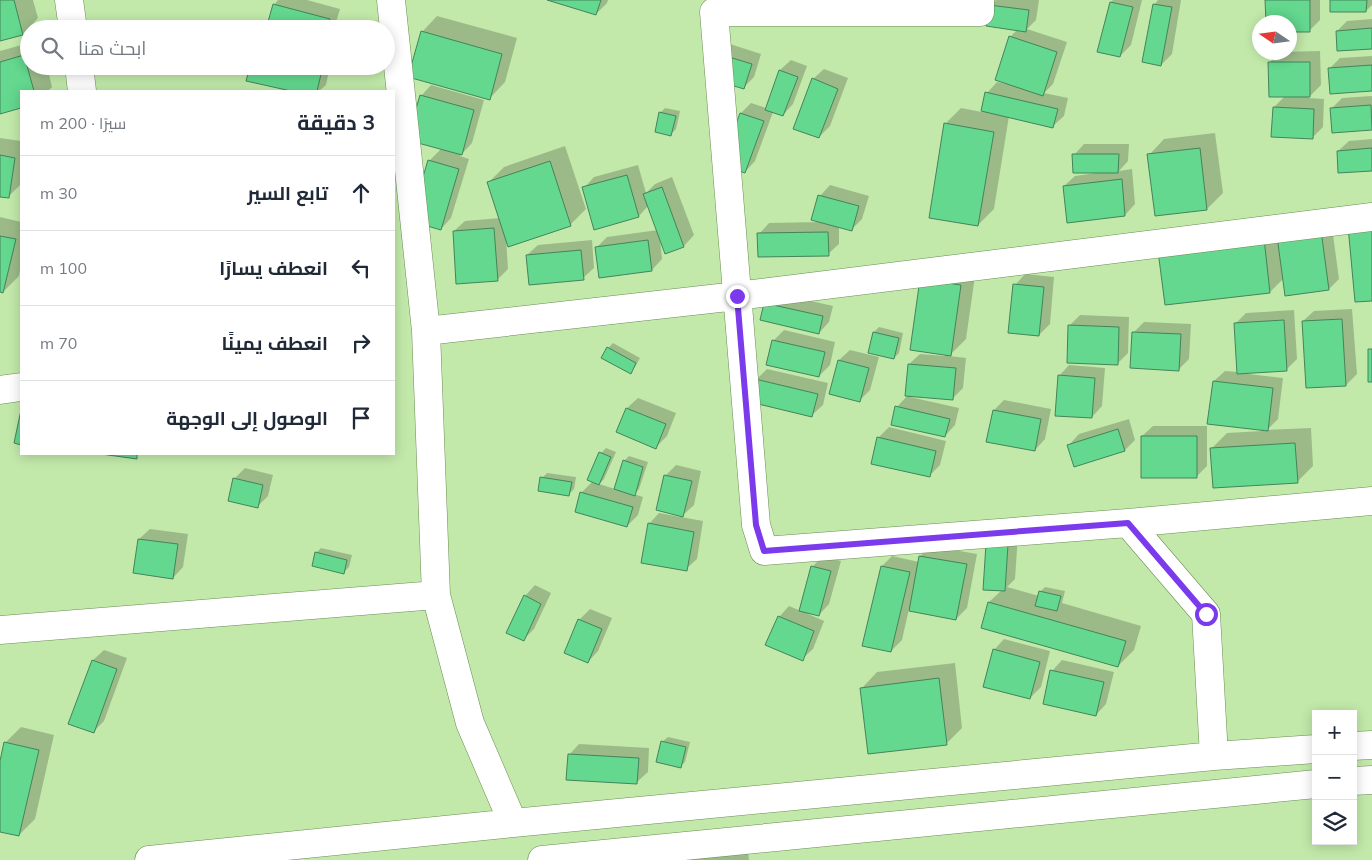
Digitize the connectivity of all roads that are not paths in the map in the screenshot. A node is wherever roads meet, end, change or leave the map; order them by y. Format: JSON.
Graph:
{"nodes":[{"id":1,"x":69,"y":0,"type":"edge"},
{"id":2,"x":391,"y":0,"type":"edge"},
{"id":3,"x":980,"y":0,"type":"edge"},
{"id":4,"x":72,"y":20,"type":"edge"},
{"id":5,"x":393,"y":20,"type":"edge"},
{"id":6,"x":395,"y":38,"type":"edge"},
{"id":7,"x":79,"y":75,"type":"edge"},
{"id":8,"x":82,"y":90,"type":"edge"},
{"id":9,"x":1372,"y":217,"type":"edge"},
{"id":10,"x":737,"y":296,"type":"junction"},
{"id":11,"x":426,"y":331,"type":"junction"},
{"id":12,"x":20,"y":387,"type":"edge"},
{"id":13,"x":0,"y":390,"type":"edge"},
{"id":14,"x":1372,"y":501,"type":"edge"},
{"id":15,"x":1128,"y":523,"type":"junction"},
{"id":16,"x":436,"y":595,"type":"junction"},
{"id":17,"x":0,"y":630,"type":"edge"},
{"id":18,"x":1372,"y":745,"type":"edge"},
{"id":19,"x":1357,"y":746,"type":"edge"},
{"id":20,"x":1312,"y":749,"type":"edge"},
{"id":21,"x":1214,"y":756,"type":"junction"},
{"id":22,"x":1372,"y":780,"type":"edge"},
{"id":23,"x":1357,"y":781,"type":"edge"},
{"id":24,"x":1312,"y":784,"type":"edge"},
{"id":25,"x":513,"y":823,"type":"junction"},
{"id":26,"x":149,"y":860,"type":"edge"},
{"id":27,"x":542,"y":860,"type":"edge"}],
"edges":[{"from":1,"to":4,"type":"street"},
{"from":2,"to":5,"type":"street"},
{"from":3,"to":10,"type":"street"},
{"from":6,"to":11,"type":"street"},
{"from":7,"to":8,"type":"street"},
{"from":9,"to":10,"type":"street"},
{"from":10,"to":11,"type":"street"},
{"from":10,"to":15,"type":"street"},
{"from":11,"to":16,"type":"street"},
{"from":12,"to":13,"type":"street"},
{"from":14,"to":15,"type":"street"},
{"from":15,"to":21,"type":"street"},
{"from":16,"to":17,"type":"street"},
{"from":16,"to":25,"type":"street"},
{"from":18,"to":19,"type":"street"},
{"from":20,"to":21,"type":"street"},
{"from":21,"to":25,"type":"street"},
{"from":22,"to":23,"type":"street"},
{"from":24,"to":27,"type":"street"},
{"from":25,"to":26,"type":"street"}]}
